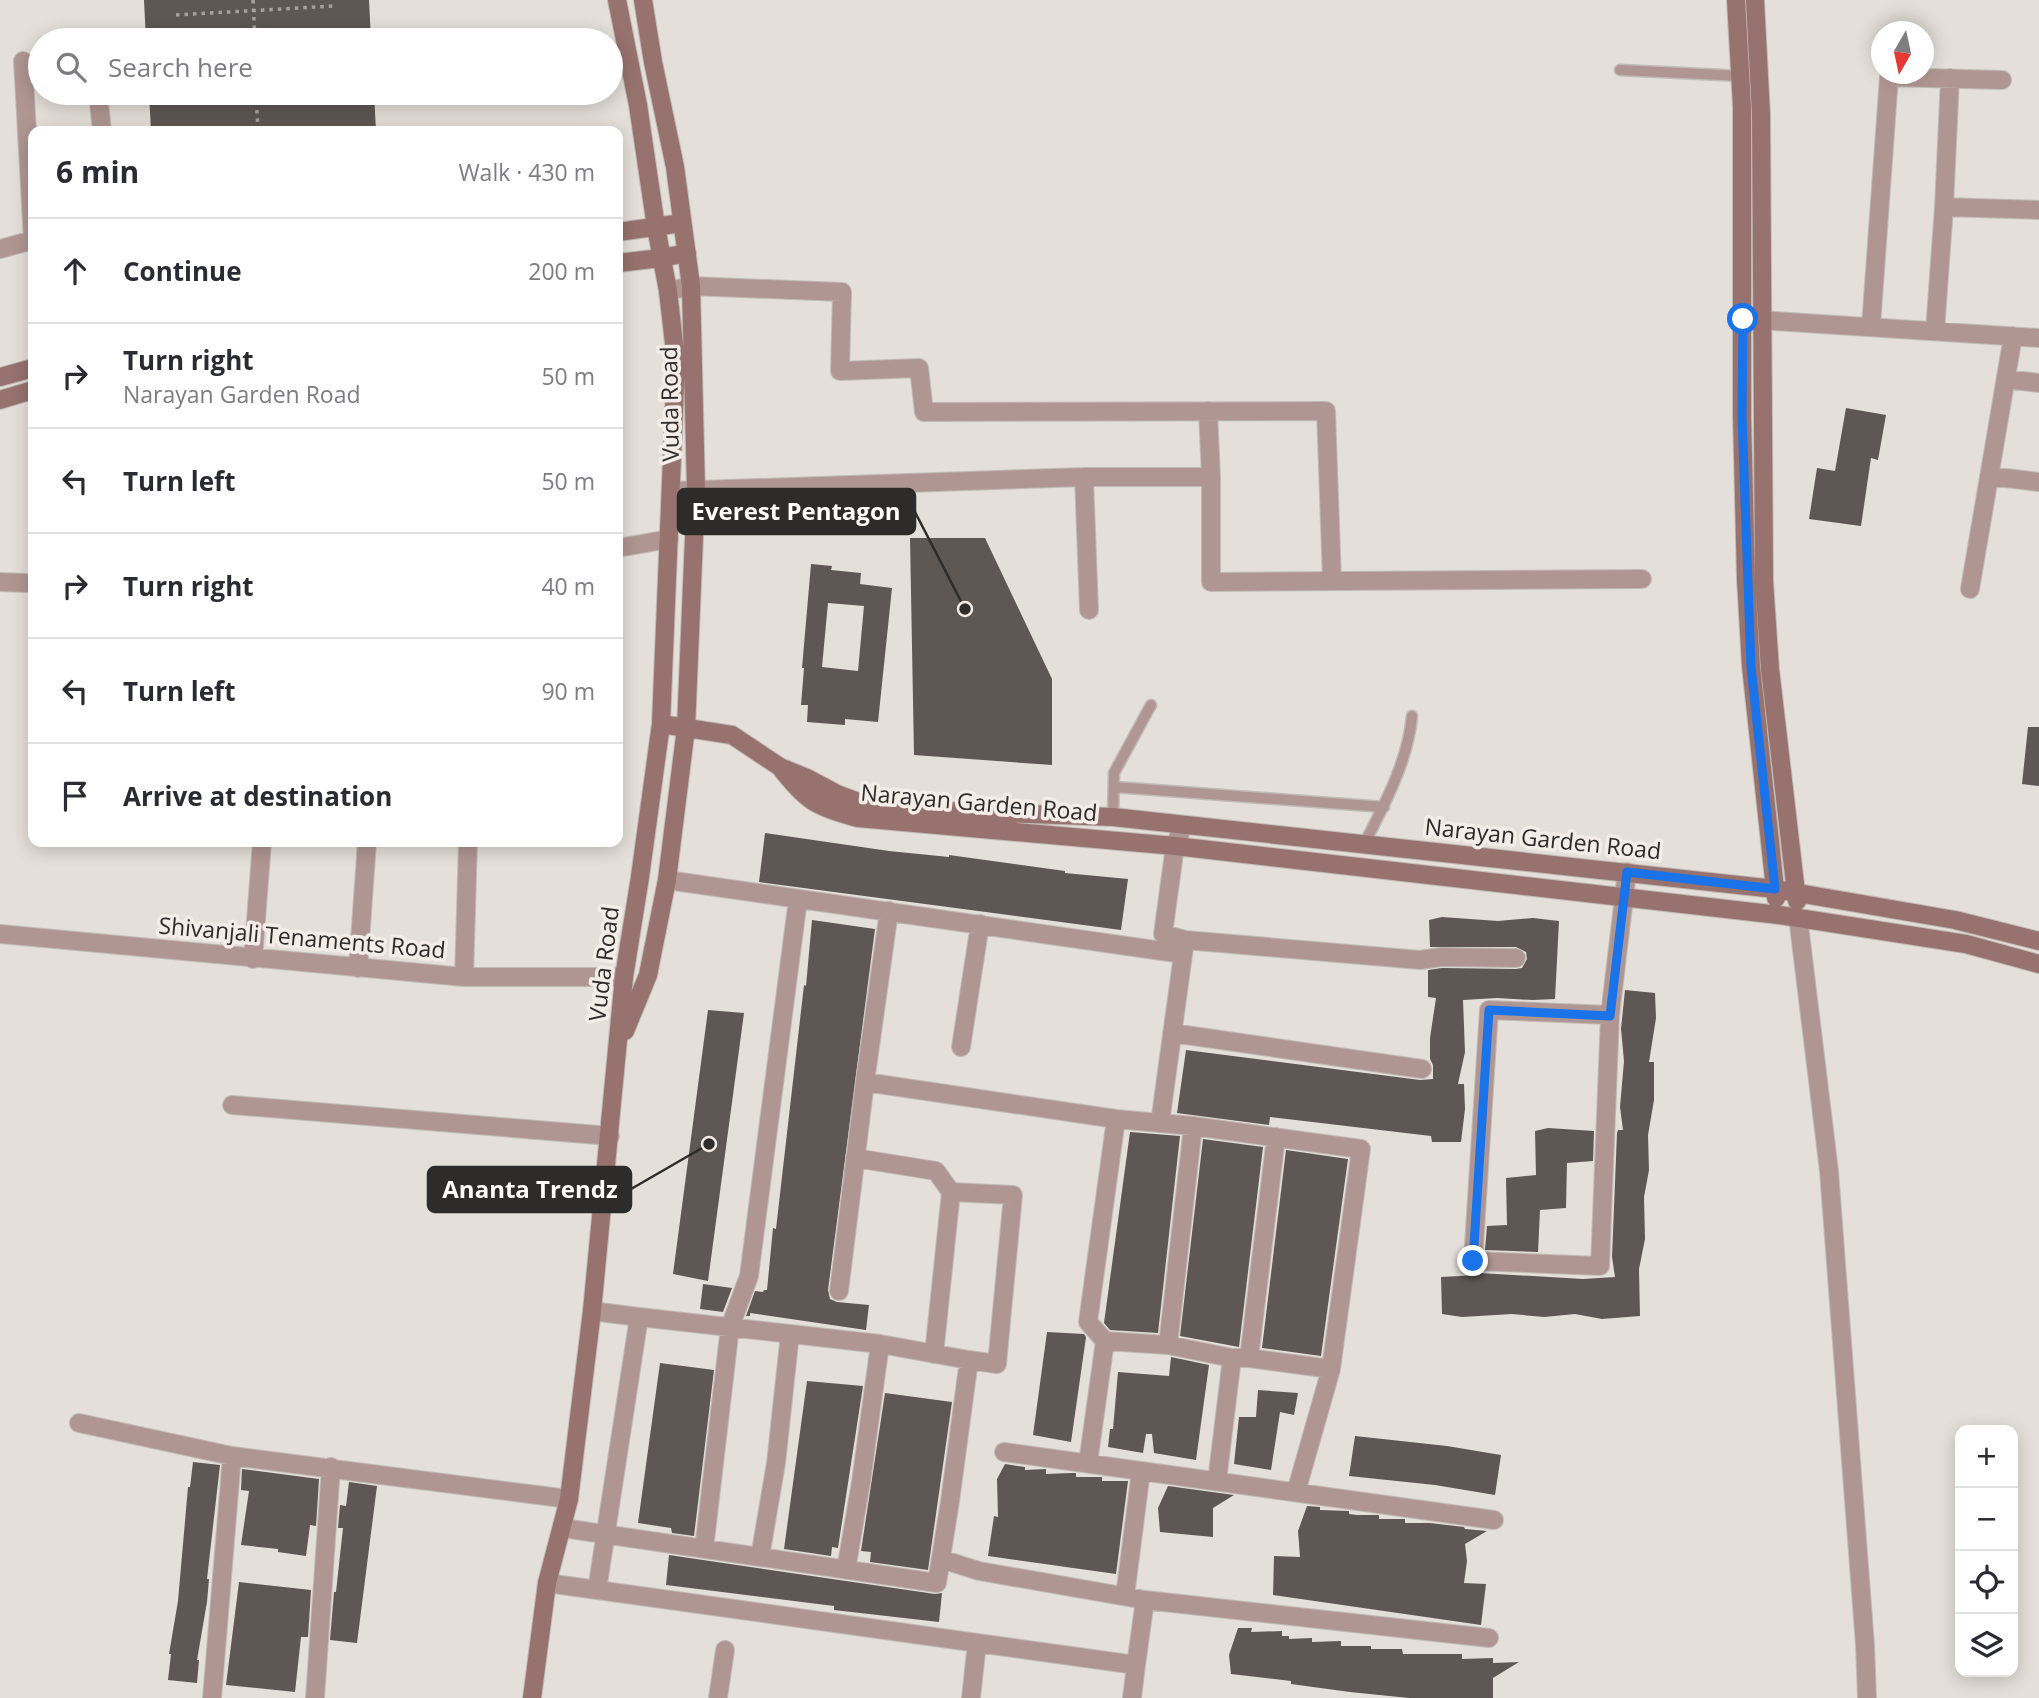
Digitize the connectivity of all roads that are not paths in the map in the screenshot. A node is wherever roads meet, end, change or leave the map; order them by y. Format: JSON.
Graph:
{"nodes":[{"id":1,"x":617,"y":0,"type":"edge"},
{"id":2,"x":643,"y":0,"type":"edge"},
{"id":3,"x":1736,"y":0,"type":"edge"},
{"id":4,"x":1755,"y":0,"type":"edge"},
{"id":5,"x":623,"y":28,"type":"edge"},
{"id":6,"x":623,"y":30,"type":"edge"},
{"id":7,"x":23,"y":61,"type":"dead end"},
{"id":8,"x":1620,"y":70,"type":"dead end"},
{"id":9,"x":1742,"y":76,"type":"junction"},
{"id":10,"x":1950,"y":78,"type":"junction"},
{"id":11,"x":2002,"y":80,"type":"dead end"},
{"id":12,"x":99,"y":105,"type":"edge"},
{"id":13,"x":101,"y":126,"type":"edge"},
{"id":14,"x":28,"y":150,"type":"edge"},
{"id":15,"x":1944,"y":207,"type":"junction"},
{"id":16,"x":2039,"y":209,"type":"edge"},
{"id":17,"x":682,"y":223,"type":"junction"},
{"id":18,"x":656,"y":227,"type":"junction"},
{"id":19,"x":623,"y":231,"type":"edge"},
{"id":20,"x":28,"y":241,"type":"edge"},
{"id":21,"x":0,"y":249,"type":"edge"},
{"id":22,"x":687,"y":253,"type":"junction"},
{"id":23,"x":661,"y":258,"type":"junction"},
{"id":24,"x":623,"y":262,"type":"edge"},
{"id":25,"x":691,"y":286,"type":"junction"},
{"id":26,"x":668,"y":291,"type":"junction"},
{"id":27,"x":1752,"y":320,"type":"junction"},
{"id":28,"x":1871,"y":326,"type":"junction"},
{"id":29,"x":1936,"y":331,"type":"junction"},
{"id":30,"x":2013,"y":336,"type":"junction"},
{"id":31,"x":2039,"y":338,"type":"edge"},
{"id":32,"x":28,"y":369,"type":"edge"},
{"id":33,"x":0,"y":377,"type":"edge"},
{"id":34,"x":2006,"y":379,"type":"junction"},
{"id":35,"x":2039,"y":383,"type":"edge"},
{"id":36,"x":28,"y":392,"type":"edge"},
{"id":37,"x":0,"y":400,"type":"edge"},
{"id":38,"x":1208,"y":411,"type":"junction"},
{"id":39,"x":1989,"y":476,"type":"junction"},
{"id":40,"x":1084,"y":477,"type":"junction"},
{"id":41,"x":1211,"y":477,"type":"junction"},
{"id":42,"x":2039,"y":482,"type":"edge"},
{"id":43,"x":696,"y":490,"type":"junction"},
{"id":44,"x":671,"y":491,"type":"junction"},
{"id":45,"x":669,"y":539,"type":"junction"},
{"id":46,"x":623,"y":547,"type":"edge"},
{"id":47,"x":1642,"y":579,"type":"dead end"},
{"id":48,"x":1332,"y":581,"type":"junction"},
{"id":49,"x":0,"y":582,"type":"edge"},
{"id":50,"x":26,"y":583,"type":"dead end"},
{"id":51,"x":1970,"y":589,"type":"dead end"},
{"id":52,"x":1088,"y":610,"type":"dead end"},
{"id":53,"x":1151,"y":705,"type":"dead end"},
{"id":54,"x":1412,"y":716,"type":"dead end"},
{"id":55,"x":661,"y":724,"type":"junction"},
{"id":56,"x":686,"y":728,"type":"junction"},
{"id":57,"x":780,"y":767,"type":"junction"},
{"id":58,"x":1115,"y":787,"type":"junction"},
{"id":59,"x":1384,"y":807,"type":"junction"},
{"id":60,"x":1113,"y":817,"type":"junction"},
{"id":61,"x":1183,"y":825,"type":"junction"},
{"id":62,"x":1175,"y":846,"type":"junction"},
{"id":63,"x":1363,"y":846,"type":"junction"},
{"id":64,"x":262,"y":847,"type":"edge"},
{"id":65,"x":367,"y":847,"type":"edge"},
{"id":66,"x":468,"y":847,"type":"edge"},
{"id":67,"x":1627,"y":872,"type":"junction"},
{"id":68,"x":667,"y":880,"type":"junction"},
{"id":69,"x":1775,"y":889,"type":"junction"},
{"id":70,"x":1797,"y":892,"type":"junction"},
{"id":71,"x":798,"y":898,"type":"junction"},
{"id":72,"x":1625,"y":898,"type":"junction"},
{"id":73,"x":889,"y":911,"type":"junction"},
{"id":74,"x":1779,"y":915,"type":"junction"},
{"id":75,"x":1798,"y":917,"type":"junction"},
{"id":76,"x":980,"y":924,"type":"junction"},
{"id":77,"x":0,"y":934,"type":"edge"},
{"id":78,"x":2039,"y":941,"type":"edge"},
{"id":79,"x":1184,"y":947,"type":"junction"},
{"id":80,"x":1516,"y":958,"type":"dead end"},
{"id":81,"x":253,"y":959,"type":"junction"},
{"id":82,"x":2039,"y":964,"type":"edge"},
{"id":83,"x":358,"y":968,"type":"junction"},
{"id":84,"x":464,"y":977,"type":"junction"},
{"id":85,"x":624,"y":977,"type":"junction"},
{"id":86,"x":1610,"y":1016,"type":"junction"},
{"id":87,"x":1172,"y":1033,"type":"junction"},
{"id":88,"x":961,"y":1047,"type":"dead end"},
{"id":89,"x":618,"y":1048,"type":"junction"},
{"id":90,"x":1422,"y":1069,"type":"dead end"},
{"id":91,"x":865,"y":1082,"type":"junction"},
{"id":92,"x":232,"y":1105,"type":"dead end"},
{"id":93,"x":1116,"y":1119,"type":"junction"},
{"id":94,"x":1160,"y":1123,"type":"junction"},
{"id":95,"x":1193,"y":1126,"type":"junction"},
{"id":96,"x":610,"y":1136,"type":"junction"},
{"id":97,"x":1276,"y":1138,"type":"junction"},
{"id":98,"x":855,"y":1158,"type":"junction"},
{"id":99,"x":951,"y":1192,"type":"junction"},
{"id":100,"x":839,"y":1291,"type":"dead end"},
{"id":101,"x":592,"y":1311,"type":"junction"},
{"id":102,"x":637,"y":1316,"type":"junction"},
{"id":103,"x":730,"y":1327,"type":"junction"},
{"id":104,"x":790,"y":1334,"type":"junction"},
{"id":105,"x":1105,"y":1341,"type":"junction"},
{"id":106,"x":880,"y":1344,"type":"junction"},
{"id":107,"x":1168,"y":1345,"type":"junction"},
{"id":108,"x":934,"y":1354,"type":"junction"},
{"id":109,"x":1240,"y":1358,"type":"junction"},
{"id":110,"x":968,"y":1360,"type":"junction"},
{"id":111,"x":1331,"y":1369,"type":"junction"},
{"id":112,"x":79,"y":1423,"type":"dead end"},
{"id":113,"x":1004,"y":1452,"type":"dead end"},
{"id":114,"x":232,"y":1456,"type":"junction"},
{"id":115,"x":1088,"y":1463,"type":"junction"},
{"id":116,"x":331,"y":1467,"type":"junction"},
{"id":117,"x":1141,"y":1471,"type":"junction"},
{"id":118,"x":1217,"y":1481,"type":"junction"},
{"id":119,"x":1296,"y":1492,"type":"junction"},
{"id":120,"x":569,"y":1499,"type":"junction"},
{"id":121,"x":1494,"y":1520,"type":"dead end"},
{"id":122,"x":563,"y":1528,"type":"junction"},
{"id":123,"x":597,"y":1533,"type":"junction"},
{"id":124,"x":704,"y":1549,"type":"junction"},
{"id":125,"x":760,"y":1557,"type":"junction"},
{"id":126,"x":941,"y":1559,"type":"junction"},
{"id":127,"x":846,"y":1570,"type":"junction"},
{"id":128,"x":547,"y":1583,"type":"junction"},
{"id":129,"x":593,"y":1590,"type":"junction"},
{"id":130,"x":1125,"y":1596,"type":"junction"},
{"id":131,"x":1145,"y":1600,"type":"junction"},
{"id":132,"x":1489,"y":1638,"type":"dead end"},
{"id":133,"x":977,"y":1643,"type":"junction"},
{"id":134,"x":725,"y":1650,"type":"dead end"},
{"id":135,"x":1136,"y":1665,"type":"junction"},
{"id":136,"x":212,"y":1698,"type":"edge"},
{"id":137,"x":315,"y":1698,"type":"edge"},
{"id":138,"x":532,"y":1698,"type":"edge"},
{"id":139,"x":718,"y":1698,"type":"edge"},
{"id":140,"x":971,"y":1698,"type":"edge"},
{"id":141,"x":1132,"y":1698,"type":"edge"},
{"id":142,"x":1867,"y":1698,"type":"edge"}],
"edges":[{"from":1,"to":5,"type":"street","name":"Vuda Road"},
{"from":2,"to":17,"type":"street","name":"Vuda Road"},
{"from":3,"to":9,"type":"street"},
{"from":4,"to":27,"type":"street"},
{"from":6,"to":18,"type":"street","name":"Vuda Road"},
{"from":7,"to":14,"type":"street"},
{"from":8,"to":9,"type":"lane"},
{"from":9,"to":27,"type":"street"},
{"from":10,"to":11,"type":"street"},
{"from":10,"to":15,"type":"street"},
{"from":10,"to":28,"type":"street"},
{"from":12,"to":13,"type":"street"},
{"from":15,"to":16,"type":"street"},
{"from":15,"to":29,"type":"street"},
{"from":17,"to":18,"type":"street"},
{"from":17,"to":22,"type":"street","name":"Vuda Road"},
{"from":18,"to":19,"type":"street"},
{"from":18,"to":23,"type":"street","name":"Vuda Road"},
{"from":20,"to":21,"type":"street"},
{"from":22,"to":23,"type":"street"},
{"from":22,"to":25,"type":"street","name":"Vuda Road"},
{"from":23,"to":24,"type":"street"},
{"from":23,"to":26,"type":"street","name":"Vuda Road"},
{"from":25,"to":26,"type":"street"},
{"from":25,"to":38,"type":"street"},
{"from":25,"to":43,"type":"street","name":"Vuda Road"},
{"from":26,"to":44,"type":"street","name":"Vuda Road"},
{"from":27,"to":28,"type":"street"},
{"from":27,"to":69,"type":"street"},
{"from":27,"to":70,"type":"street"},
{"from":28,"to":29,"type":"street"},
{"from":29,"to":30,"type":"street"},
{"from":30,"to":31,"type":"street"},
{"from":30,"to":34,"type":"street"},
{"from":32,"to":33,"type":"street"},
{"from":34,"to":35,"type":"street"},
{"from":34,"to":39,"type":"street"},
{"from":36,"to":37,"type":"street"},
{"from":38,"to":41,"type":"street"},
{"from":38,"to":48,"type":"street"},
{"from":39,"to":42,"type":"street"},
{"from":39,"to":51,"type":"street"},
{"from":40,"to":41,"type":"street"},
{"from":40,"to":43,"type":"street"},
{"from":40,"to":52,"type":"street"},
{"from":41,"to":48,"type":"street"},
{"from":43,"to":44,"type":"street"},
{"from":43,"to":56,"type":"street","name":"Vuda Road"},
{"from":44,"to":45,"type":"street","name":"Vuda Road"},
{"from":45,"to":46,"type":"street"},
{"from":45,"to":55,"type":"street","name":"Vuda Road"},
{"from":47,"to":48,"type":"street"},
{"from":49,"to":50,"type":"street"},
{"from":53,"to":58,"type":"lane"},
{"from":54,"to":59,"type":"lane"},
{"from":55,"to":56,"type":"street"},
{"from":55,"to":85,"type":"street","name":"Vuda Road"},
{"from":56,"to":57,"type":"street"},
{"from":56,"to":68,"type":"street","name":"Vuda Road"},
{"from":57,"to":60,"type":"street","name":"Narayan Garden Road"},
{"from":57,"to":62,"type":"street","name":"Narayan Garden Road"},
{"from":58,"to":59,"type":"lane"},
{"from":58,"to":60,"type":"lane"},
{"from":59,"to":63,"type":"lane"},
{"from":60,"to":61,"type":"street","name":"Narayan Garden Road"},
{"from":61,"to":62,"type":"street"},
{"from":61,"to":63,"type":"street","name":"Narayan Garden Road"},
{"from":62,"to":72,"type":"street","name":"Narayan Garden Road"},
{"from":62,"to":79,"type":"street"},
{"from":63,"to":67,"type":"street","name":"Narayan Garden Road"},
{"from":64,"to":81,"type":"street"},
{"from":65,"to":83,"type":"street"},
{"from":66,"to":84,"type":"street","name":"Shivanjali Tenaments Road"},
{"from":67,"to":69,"type":"street","name":"Narayan Garden Road"},
{"from":67,"to":72,"type":"street"},
{"from":68,"to":71,"type":"street"},
{"from":68,"to":89,"type":"street","name":"Vuda Road"},
{"from":69,"to":70,"type":"street","name":"Narayan Garden Road"},
{"from":69,"to":74,"type":"street"},
{"from":70,"to":75,"type":"street"},
{"from":70,"to":78,"type":"street","name":"Narayan Garden Road"},
{"from":71,"to":73,"type":"street"},
{"from":71,"to":103,"type":"street"},
{"from":72,"to":74,"type":"street","name":"Narayan Garden Road"},
{"from":72,"to":86,"type":"street"},
{"from":73,"to":76,"type":"street"},
{"from":73,"to":91,"type":"street"},
{"from":74,"to":75,"type":"street","name":"Narayan Garden Road"},
{"from":75,"to":82,"type":"street","name":"Narayan Garden Road"},
{"from":75,"to":142,"type":"street"},
{"from":76,"to":79,"type":"street"},
{"from":76,"to":88,"type":"street"},
{"from":77,"to":81,"type":"street","name":"Shivanjali Tenaments Road"},
{"from":79,"to":80,"type":"street"},
{"from":79,"to":87,"type":"street"},
{"from":81,"to":83,"type":"street","name":"Shivanjali Tenaments Road"},
{"from":83,"to":84,"type":"street","name":"Shivanjali Tenaments Road"},
{"from":84,"to":85,"type":"street"},
{"from":85,"to":89,"type":"street","name":"Vuda Road"},
{"from":86,"to":86,"type":"street"},
{"from":87,"to":90,"type":"street"},
{"from":87,"to":94,"type":"street"},
{"from":89,"to":96,"type":"street"},
{"from":91,"to":93,"type":"street"},
{"from":91,"to":98,"type":"street"},
{"from":92,"to":96,"type":"street"},
{"from":93,"to":94,"type":"street"},
{"from":93,"to":105,"type":"street"},
{"from":94,"to":95,"type":"street"},
{"from":95,"to":97,"type":"street"},
{"from":95,"to":107,"type":"street"},
{"from":96,"to":101,"type":"street"},
{"from":97,"to":109,"type":"street"},
{"from":97,"to":111,"type":"street"},
{"from":98,"to":99,"type":"street"},
{"from":98,"to":100,"type":"street"},
{"from":99,"to":108,"type":"street"},
{"from":99,"to":110,"type":"street"},
{"from":101,"to":102,"type":"street"},
{"from":101,"to":120,"type":"street"},
{"from":102,"to":103,"type":"street"},
{"from":102,"to":123,"type":"street"},
{"from":103,"to":104,"type":"street"},
{"from":103,"to":124,"type":"street"},
{"from":104,"to":106,"type":"street"},
{"from":104,"to":125,"type":"street"},
{"from":105,"to":107,"type":"street"},
{"from":105,"to":115,"type":"street"},
{"from":106,"to":108,"type":"street"},
{"from":106,"to":127,"type":"street"},
{"from":107,"to":109,"type":"street"},
{"from":108,"to":110,"type":"street"},
{"from":109,"to":111,"type":"street"},
{"from":109,"to":118,"type":"street"},
{"from":110,"to":126,"type":"street"},
{"from":111,"to":119,"type":"street"},
{"from":112,"to":114,"type":"street"},
{"from":113,"to":115,"type":"street"},
{"from":114,"to":116,"type":"street"},
{"from":114,"to":136,"type":"street"},
{"from":115,"to":117,"type":"street"},
{"from":116,"to":120,"type":"street"},
{"from":116,"to":137,"type":"street"},
{"from":117,"to":118,"type":"street"},
{"from":117,"to":130,"type":"street"},
{"from":118,"to":119,"type":"street"},
{"from":119,"to":121,"type":"street"},
{"from":120,"to":122,"type":"street"},
{"from":122,"to":123,"type":"street"},
{"from":122,"to":128,"type":"street"},
{"from":123,"to":124,"type":"street"},
{"from":123,"to":129,"type":"street"},
{"from":124,"to":125,"type":"street"},
{"from":125,"to":127,"type":"street"},
{"from":126,"to":127,"type":"street"},
{"from":126,"to":130,"type":"street"},
{"from":128,"to":129,"type":"street"},
{"from":128,"to":138,"type":"street"},
{"from":129,"to":133,"type":"street"},
{"from":130,"to":131,"type":"street"},
{"from":131,"to":132,"type":"street"},
{"from":131,"to":135,"type":"street"},
{"from":133,"to":135,"type":"street"},
{"from":133,"to":140,"type":"street"},
{"from":134,"to":139,"type":"street"},
{"from":135,"to":141,"type":"street"}]}
